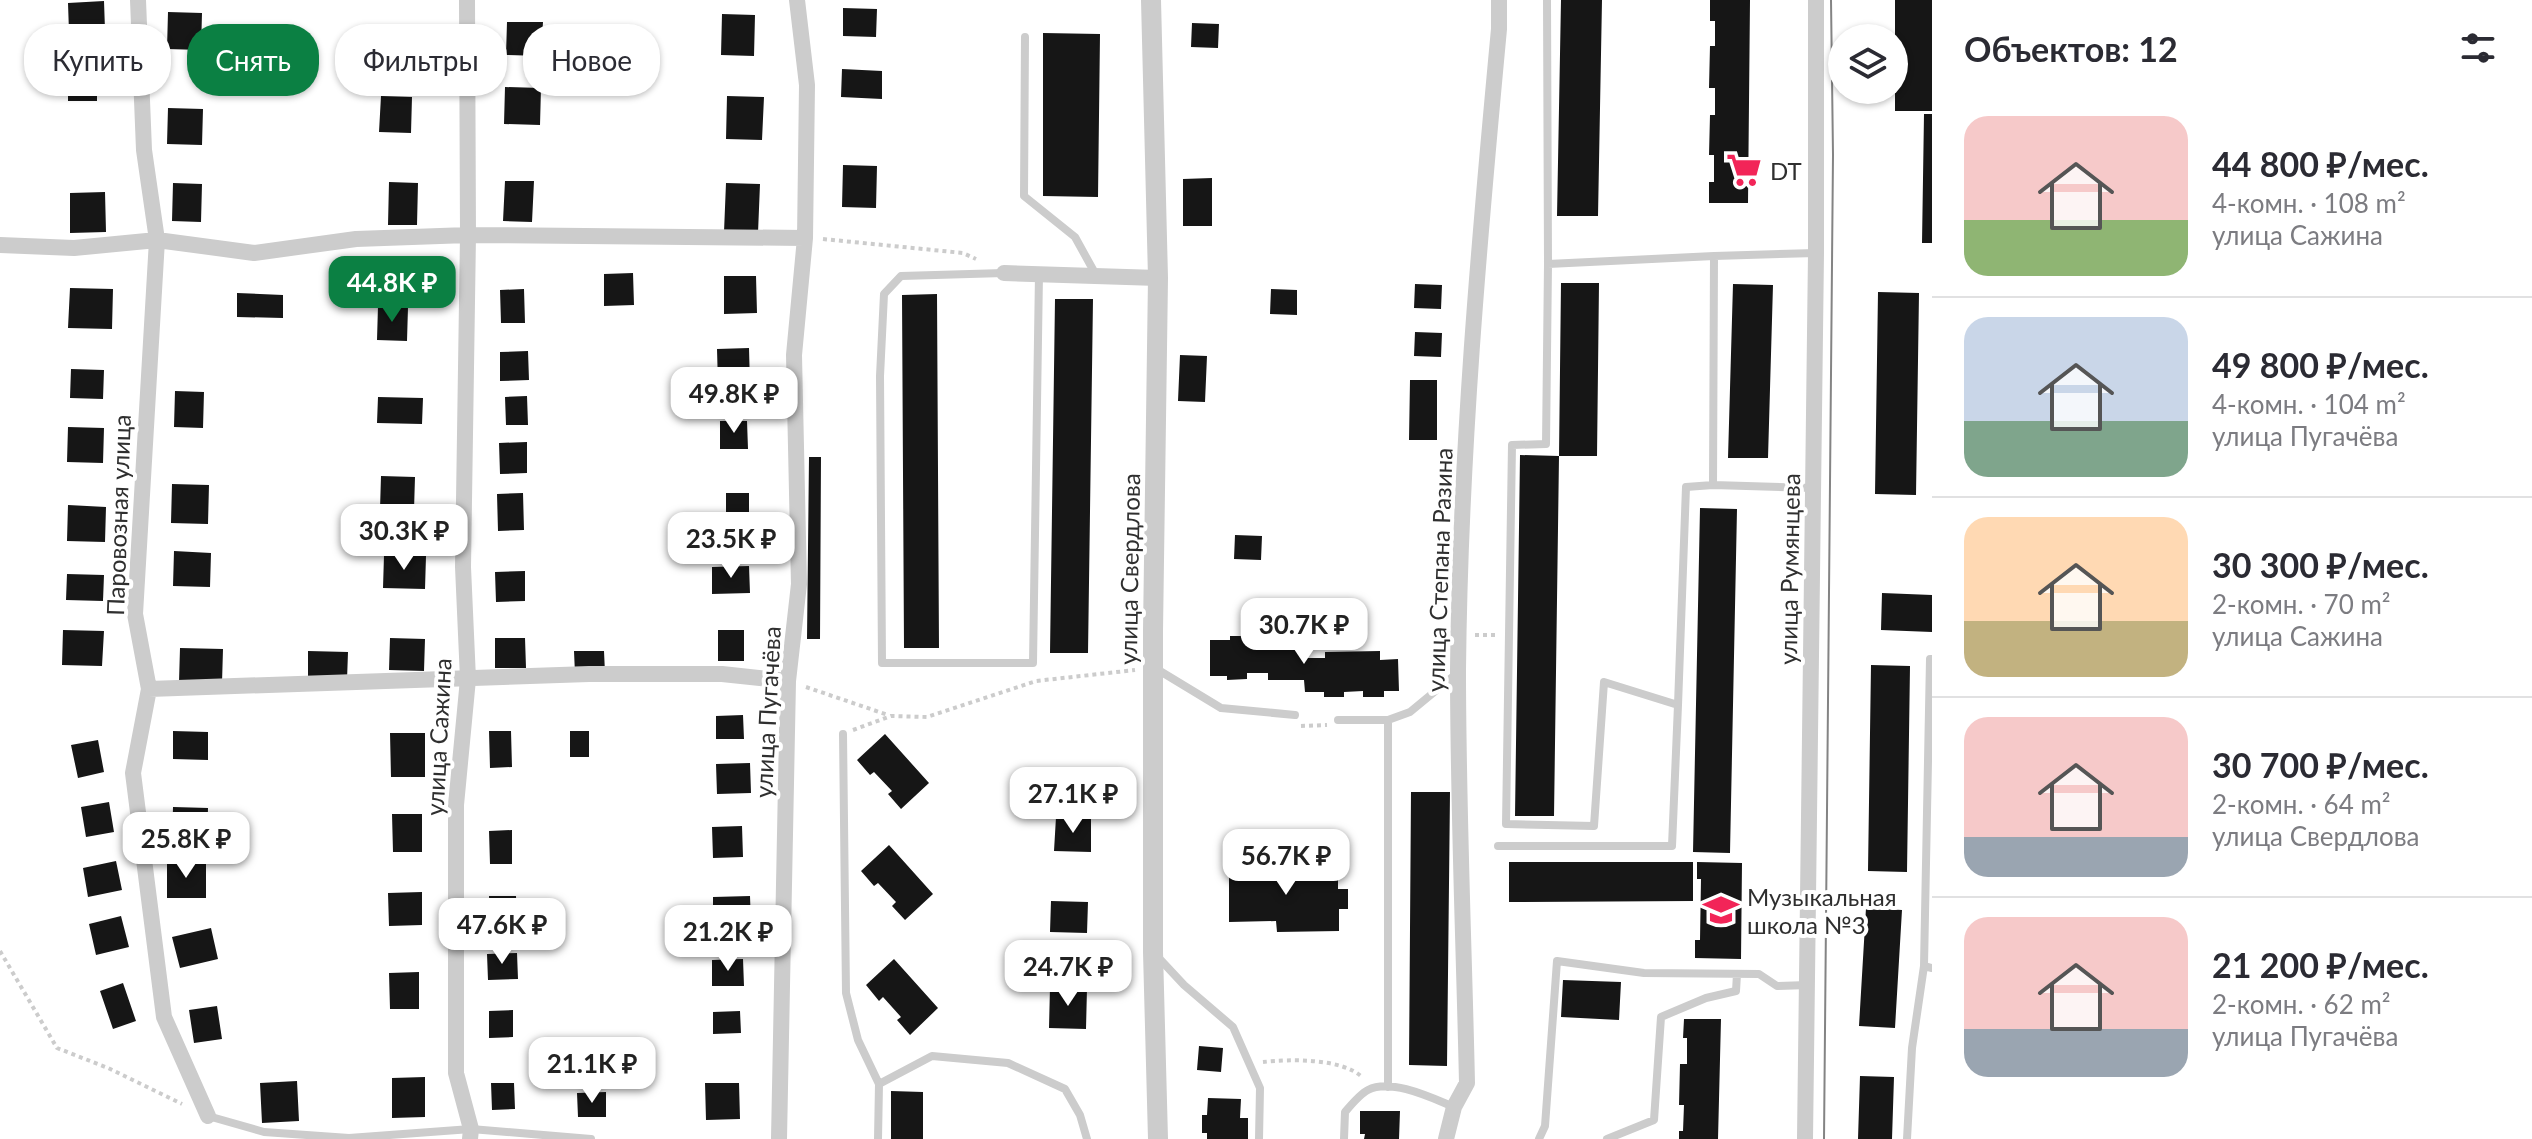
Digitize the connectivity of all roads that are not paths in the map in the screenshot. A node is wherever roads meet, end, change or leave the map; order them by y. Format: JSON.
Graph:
{"nodes":[{"id":1,"x":138,"y":0,"type":"edge"},
{"id":2,"x":467,"y":0,"type":"edge"},
{"id":3,"x":797,"y":0,"type":"edge"},
{"id":4,"x":1151,"y":0,"type":"edge"},
{"id":5,"x":1499,"y":0,"type":"edge"},
{"id":6,"x":1547,"y":0,"type":"edge"},
{"id":7,"x":1816,"y":0,"type":"edge"},
{"id":8,"x":1025,"y":37,"type":"dead end"},
{"id":9,"x":468,"y":235,"type":"junction"},
{"id":10,"x":805,"y":238,"type":"junction"},
{"id":11,"x":157,"y":240,"type":"junction"},
{"id":12,"x":0,"y":245,"type":"edge"},
{"id":13,"x":1816,"y":253,"type":"junction"},
{"id":14,"x":1714,"y":256,"type":"junction"},
{"id":15,"x":1548,"y":264,"type":"junction"},
{"id":16,"x":1004,"y":273,"type":"joint"},
{"id":17,"x":1039,"y":274,"type":"junction"},
{"id":18,"x":1096,"y":276,"type":"junction"},
{"id":19,"x":1158,"y":278,"type":"junction"},
{"id":20,"x":1713,"y":485,"type":"junction"},
{"id":21,"x":1813,"y":488,"type":"junction"},
{"id":22,"x":1932,"y":659,"type":"edge"},
{"id":23,"x":1154,"y":667,"type":"junction"},
{"id":24,"x":1458,"y":672,"type":"junction"},
{"id":25,"x":468,"y":679,"type":"junction"},
{"id":26,"x":788,"y":681,"type":"junction"},
{"id":27,"x":149,"y":689,"type":"junction"},
{"id":28,"x":1678,"y":705,"type":"junction"},
{"id":29,"x":1295,"y":715,"type":"dead end"},
{"id":30,"x":1338,"y":720,"type":"dead end"},
{"id":31,"x":1388,"y":720,"type":"junction"},
{"id":32,"x":843,"y":734,"type":"road end"},
{"id":33,"x":1498,"y":846,"type":"dead end"},
{"id":34,"x":1153,"y":952,"type":"junction"},
{"id":35,"x":1928,"y":967,"type":"edge"},
{"id":36,"x":1737,"y":974,"type":"junction"},
{"id":37,"x":1808,"y":985,"type":"junction"},
{"id":38,"x":879,"y":1084,"type":"junction"},
{"id":39,"x":1388,"y":1087,"type":"junction"},
{"id":40,"x":1454,"y":1107,"type":"junction"},
{"id":41,"x":208,"y":1116,"type":"joint"},
{"id":42,"x":470,"y":1134,"type":"edge"},
{"id":43,"x":591,"y":1139,"type":"edge"},
{"id":44,"x":779,"y":1139,"type":"edge"},
{"id":45,"x":878,"y":1139,"type":"edge"},
{"id":46,"x":1087,"y":1139,"type":"edge"},
{"id":47,"x":1158,"y":1139,"type":"edge"},
{"id":48,"x":1259,"y":1139,"type":"edge"},
{"id":49,"x":1344,"y":1139,"type":"edge"},
{"id":50,"x":1446,"y":1139,"type":"edge"},
{"id":51,"x":1539,"y":1139,"type":"edge"},
{"id":52,"x":1607,"y":1139,"type":"edge"},
{"id":53,"x":1805,"y":1139,"type":"edge"},
{"id":54,"x":1907,"y":1139,"type":"edge"}],
"edges":[{"from":1,"to":11,"type":"street","name":"Паровозная улица"},
{"from":2,"to":9,"type":"street","name":"улица Сажина"},
{"from":3,"to":10,"type":"street","name":"улица Пугачёва"},
{"from":4,"to":19,"type":"street","name":"улица Свердлова"},
{"from":5,"to":24,"type":"street","name":"улица Степана Разина"},
{"from":6,"to":15,"type":"lane"},
{"from":7,"to":13,"type":"street","name":"улица Румянцева"},
{"from":8,"to":18,"type":"lane"},
{"from":9,"to":10,"type":"street"},
{"from":9,"to":11,"type":"street"},
{"from":9,"to":25,"type":"street","name":"улица Сажина"},
{"from":10,"to":26,"type":"street","name":"улица Пугачёва"},
{"from":11,"to":12,"type":"street"},
{"from":11,"to":27,"type":"street","name":"Паровозная улица"},
{"from":13,"to":14,"type":"lane"},
{"from":13,"to":21,"type":"street","name":"улица Румянцева"},
{"from":14,"to":15,"type":"lane"},
{"from":14,"to":20,"type":"lane"},
{"from":15,"to":28,"type":"lane"},
{"from":16,"to":17,"type":"street"},
{"from":16,"to":17,"type":"lane"},
{"from":17,"to":18,"type":"street"},
{"from":18,"to":19,"type":"street"},
{"from":19,"to":23,"type":"street","name":"улица Свердлова"},
{"from":20,"to":21,"type":"lane"},
{"from":20,"to":28,"type":"lane"},
{"from":21,"to":37,"type":"street","name":"улица Румянцева"},
{"from":22,"to":35,"type":"lane"},
{"from":23,"to":29,"type":"lane"},
{"from":23,"to":34,"type":"street","name":"улица Свердлова"},
{"from":24,"to":31,"type":"lane"},
{"from":24,"to":40,"type":"street","name":"улица Степана Разина"},
{"from":25,"to":26,"type":"street"},
{"from":25,"to":27,"type":"street"},
{"from":25,"to":42,"type":"street","name":"улица Сажина"},
{"from":26,"to":44,"type":"street","name":"улица Пугачёва"},
{"from":27,"to":41,"type":"street","name":"Паровозная улица"},
{"from":28,"to":33,"type":"lane"},
{"from":30,"to":31,"type":"lane"},
{"from":31,"to":39,"type":"lane"},
{"from":32,"to":38,"type":"lane"},
{"from":34,"to":47,"type":"street","name":"улица Свердлова"},
{"from":34,"to":48,"type":"lane"},
{"from":35,"to":54,"type":"lane"},
{"from":36,"to":37,"type":"lane"},
{"from":36,"to":51,"type":"lane"},
{"from":36,"to":52,"type":"lane"},
{"from":37,"to":53,"type":"street","name":"улица Румянцева"},
{"from":38,"to":45,"type":"lane"},
{"from":38,"to":46,"type":"lane"},
{"from":39,"to":40,"type":"lane"},
{"from":39,"to":49,"type":"lane"},
{"from":40,"to":50,"type":"street","name":"улица Степана Разина"},
{"from":41,"to":42,"type":"lane"},
{"from":42,"to":43,"type":"lane"}]}
